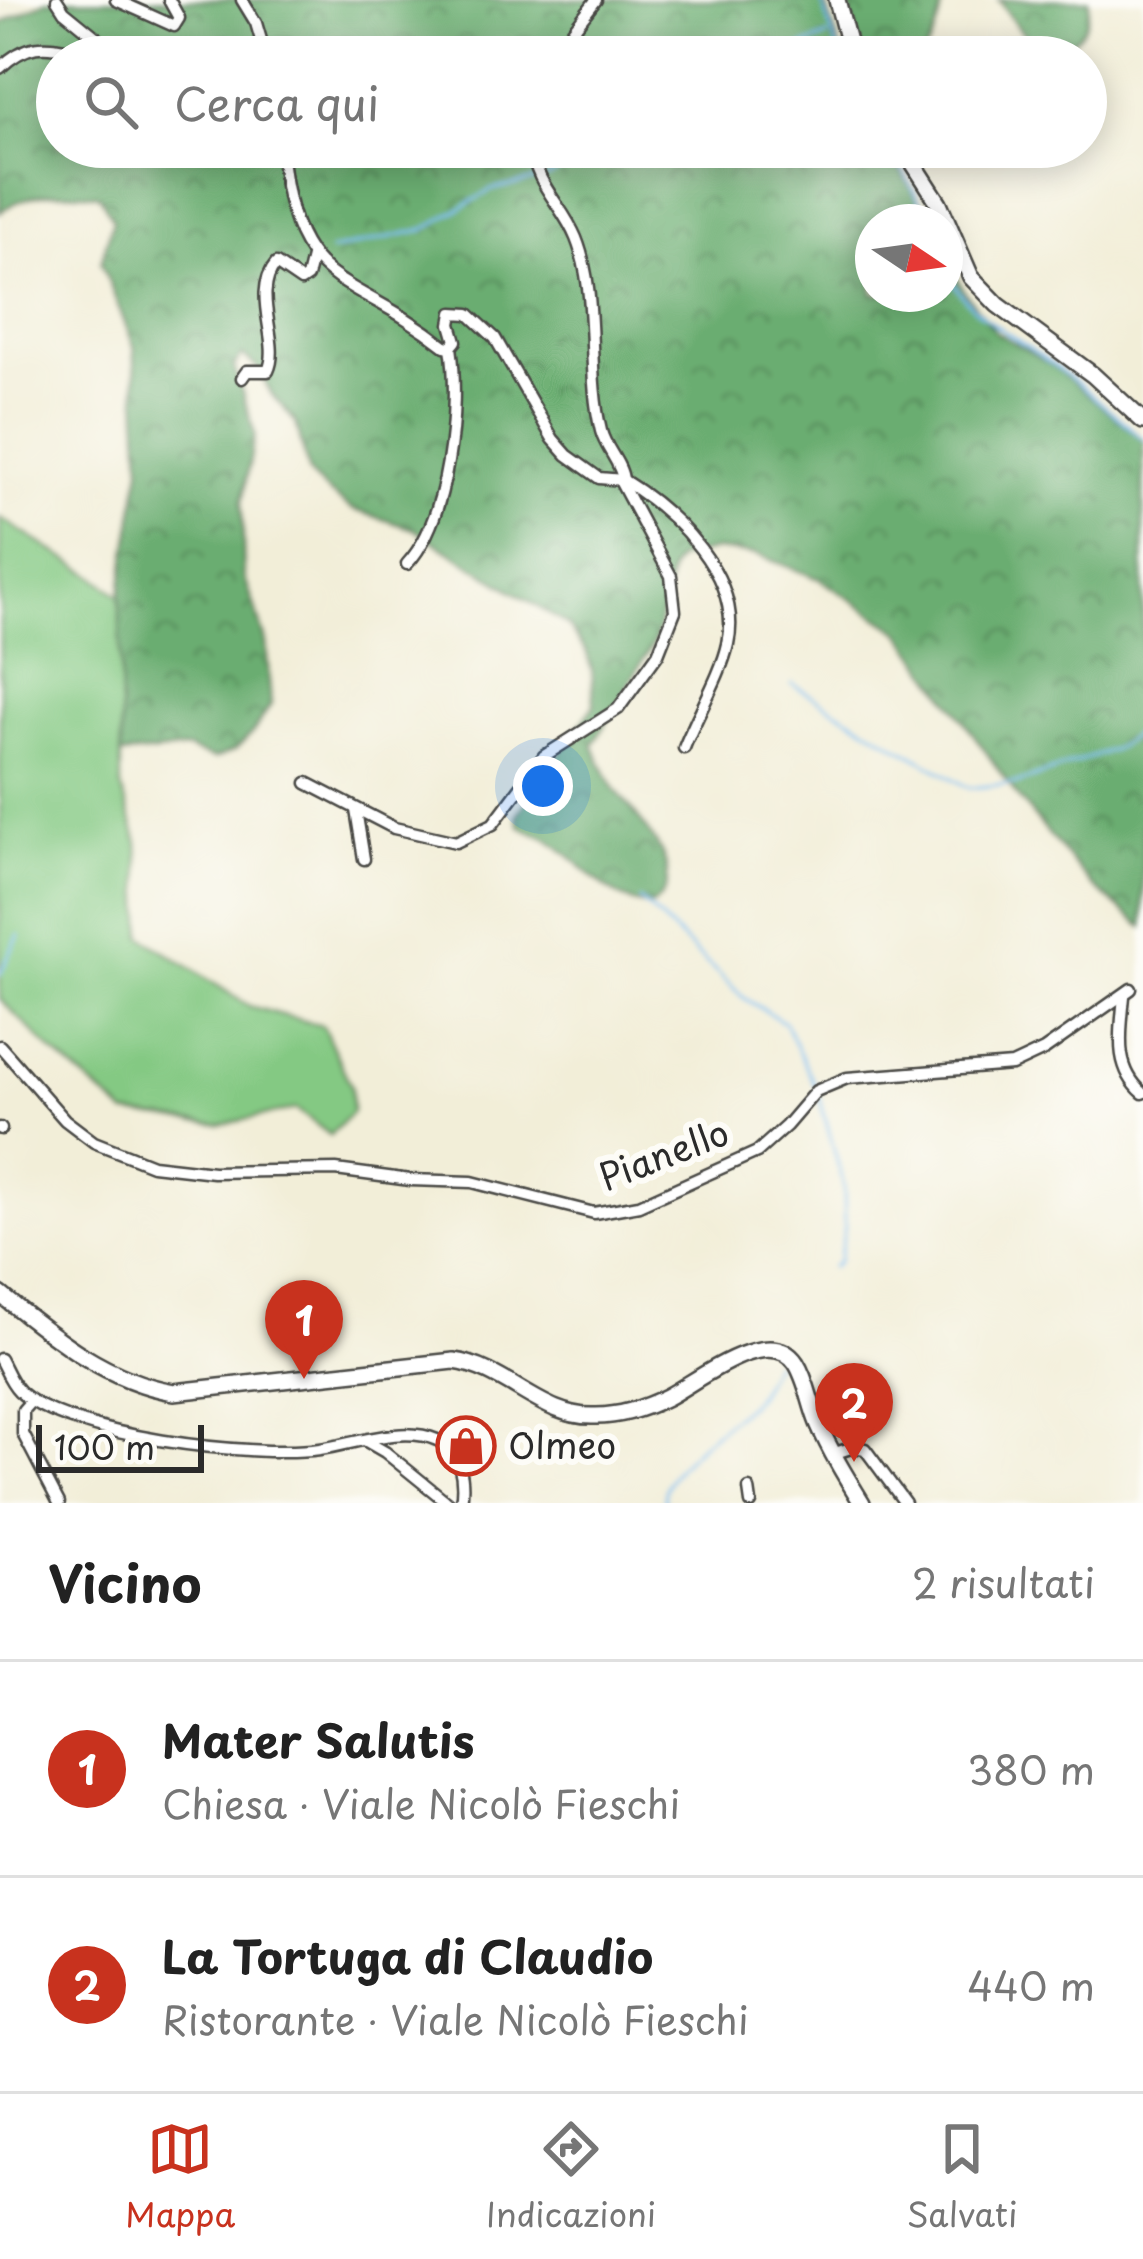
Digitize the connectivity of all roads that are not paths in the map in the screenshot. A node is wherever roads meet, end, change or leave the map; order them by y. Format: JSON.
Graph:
{"nodes":[{"id":1,"x":57,"y":0,"type":"edge"},
{"id":2,"x":116,"y":0,"type":"edge"},
{"id":3,"x":169,"y":0,"type":"edge"},
{"id":4,"x":242,"y":0,"type":"edge"},
{"id":5,"x":596,"y":0,"type":"edge"},
{"id":6,"x":836,"y":0,"type":"edge"},
{"id":7,"x":92,"y":36,"type":"edge"},
{"id":8,"x":260,"y":36,"type":"edge"},
{"id":9,"x":568,"y":36,"type":"edge"},
{"id":10,"x":846,"y":36,"type":"edge"},
{"id":11,"x":36,"y":46,"type":"edge"},
{"id":12,"x":0,"y":68,"type":"edge"},
{"id":13,"x":284,"y":168,"type":"edge"},
{"id":14,"x":539,"y":168,"type":"edge"},
{"id":15,"x":917,"y":168,"type":"edge"},
{"id":16,"x":312,"y":257,"type":"junction"},
{"id":17,"x":451,"y":347,"type":"junction"},
{"id":18,"x":242,"y":378,"type":"dead end"},
{"id":19,"x":1143,"y":421,"type":"edge"},
{"id":20,"x":621,"y":481,"type":"junction"},
{"id":21,"x":406,"y":564,"type":"dead end"},
{"id":22,"x":684,"y":748,"type":"dead end"},
{"id":23,"x":308,"y":783,"type":"dead end"},
{"id":24,"x":356,"y":810,"type":"junction"},
{"id":25,"x":364,"y":859,"type":"dead end"},
{"id":26,"x":0,"y":1046,"type":"edge"},
{"id":27,"x":1143,"y":1094,"type":"edge"},
{"id":28,"x":0,"y":1294,"type":"edge"},
{"id":29,"x":0,"y":1359,"type":"edge"},
{"id":30,"x":31,"y":1400,"type":"junction"},
{"id":31,"x":363,"y":1439,"type":"junction"},
{"id":32,"x":832,"y":1454,"type":"junction"},
{"id":33,"x":748,"y":1489,"type":"dead end"},
{"id":34,"x":59,"y":1503,"type":"edge"},
{"id":35,"x":448,"y":1503,"type":"edge"},
{"id":36,"x":461,"y":1503,"type":"edge"},
{"id":37,"x":751,"y":1503,"type":"edge"},
{"id":38,"x":862,"y":1503,"type":"edge"},
{"id":39,"x":905,"y":1503,"type":"edge"}],
"edges":[{"from":1,"to":7,"type":"street"},
{"from":2,"to":3,"type":"street"},
{"from":4,"to":8,"type":"street"},
{"from":5,"to":9,"type":"street"},
{"from":6,"to":10,"type":"main road"},
{"from":11,"to":12,"type":"street"},
{"from":13,"to":16,"type":"street"},
{"from":14,"to":20,"type":"street"},
{"from":15,"to":19,"type":"main road"},
{"from":16,"to":17,"type":"street"},
{"from":16,"to":18,"type":"street"},
{"from":17,"to":20,"type":"street"},
{"from":17,"to":21,"type":"street"},
{"from":20,"to":22,"type":"street"},
{"from":20,"to":24,"type":"street"},
{"from":23,"to":24,"type":"street"},
{"from":24,"to":25,"type":"street"},
{"from":26,"to":27,"type":"street","name":"Pianello"},
{"from":28,"to":32,"type":"main road"},
{"from":29,"to":30,"type":"street"},
{"from":30,"to":31,"type":"street"},
{"from":30,"to":34,"type":"street"},
{"from":31,"to":35,"type":"street"},
{"from":31,"to":36,"type":"street"},
{"from":32,"to":38,"type":"main road"},
{"from":32,"to":39,"type":"street"},
{"from":33,"to":37,"type":"street"}]}
